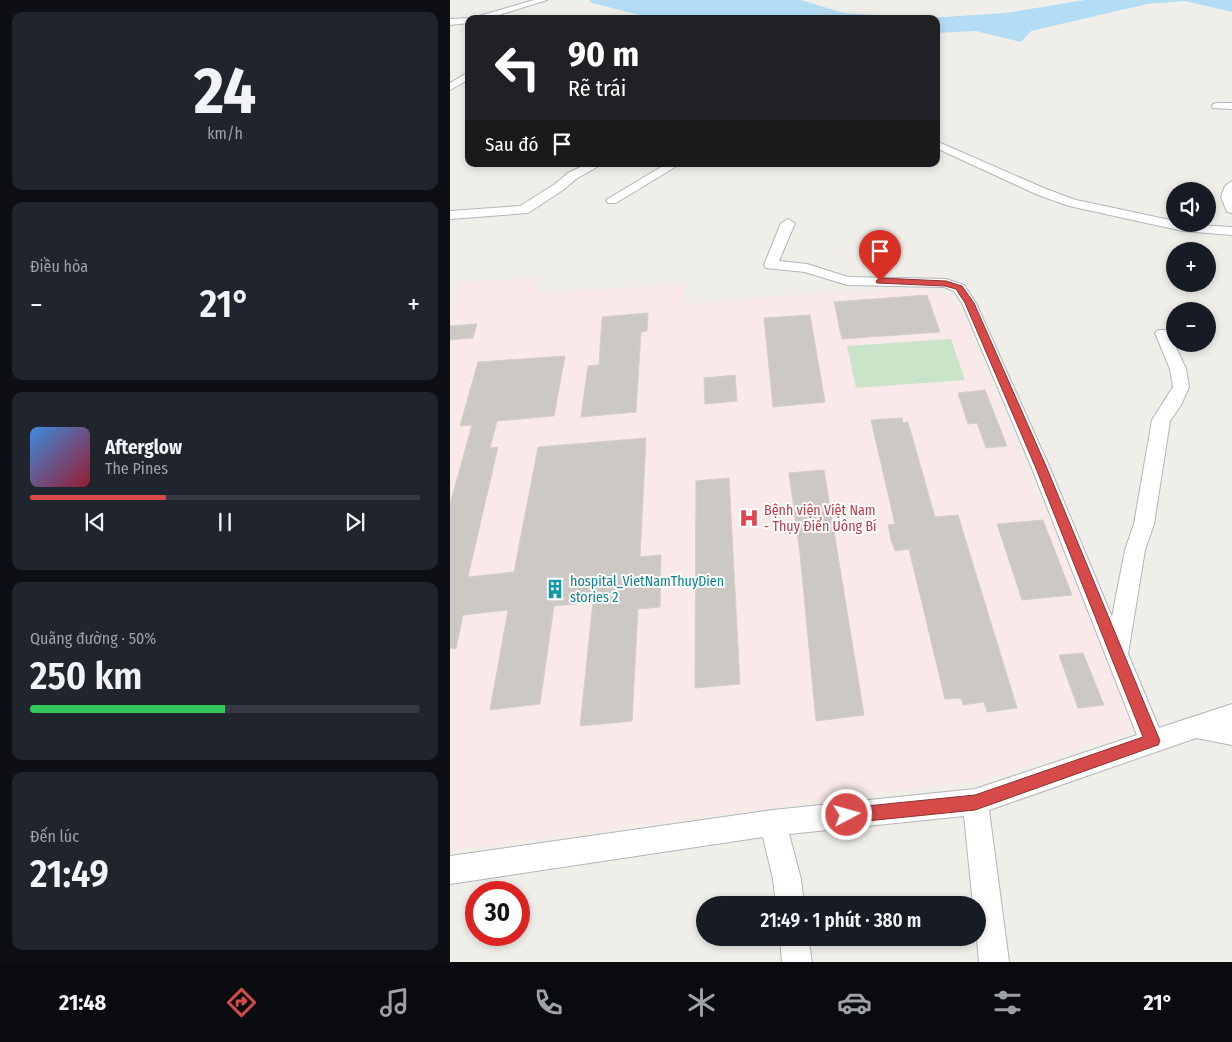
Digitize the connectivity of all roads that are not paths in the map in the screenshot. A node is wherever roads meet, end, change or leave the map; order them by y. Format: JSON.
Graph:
{"nodes":[{"id":1,"x":544,"y":0,"type":"edge"},
{"id":2,"x":490,"y":15,"type":"edge"},
{"id":3,"x":465,"y":20,"type":"edge"},
{"id":4,"x":450,"y":22,"type":"edge"},
{"id":5,"x":465,"y":78,"type":"edge"},
{"id":6,"x":450,"y":87,"type":"edge"},
{"id":7,"x":1217,"y":106,"type":"dead end"},
{"id":8,"x":1232,"y":106,"type":"edge"},
{"id":9,"x":940,"y":146,"type":"edge"},
{"id":10,"x":590,"y":167,"type":"edge"},
{"id":11,"x":669,"y":167,"type":"edge"},
{"id":12,"x":1232,"y":185,"type":"edge"},
{"id":13,"x":612,"y":200,"type":"dead end"},
{"id":14,"x":1232,"y":210,"type":"edge"},
{"id":15,"x":450,"y":215,"type":"edge"},
{"id":16,"x":788,"y":223,"type":"dead end"},
{"id":17,"x":1232,"y":231,"type":"edge"},
{"id":18,"x":1163,"y":333,"type":"dead end"},
{"id":19,"x":1117,"y":653,"type":"junction"},
{"id":20,"x":1232,"y":715,"type":"edge"},
{"id":21,"x":1197,"y":727,"type":"junction"},
{"id":22,"x":1232,"y":734,"type":"edge"},
{"id":23,"x":1152,"y":741,"type":"junction"},
{"id":24,"x":975,"y":802,"type":"junction"},
{"id":25,"x":773,"y":823,"type":"junction"},
{"id":26,"x":450,"y":870,"type":"edge"},
{"id":27,"x":789,"y":896,"type":"edge"},
{"id":28,"x":795,"y":946,"type":"edge"},
{"id":29,"x":797,"y":962,"type":"edge"},
{"id":30,"x":994,"y":962,"type":"edge"}],
"edges":[{"from":1,"to":2,"type":"street"},
{"from":3,"to":4,"type":"street"},
{"from":5,"to":6,"type":"street"},
{"from":7,"to":8,"type":"street"},
{"from":9,"to":17,"type":"street"},
{"from":10,"to":15,"type":"street"},
{"from":11,"to":13,"type":"street"},
{"from":12,"to":14,"type":"street"},
{"from":16,"to":19,"type":"street"},
{"from":18,"to":19,"type":"street"},
{"from":19,"to":23,"type":"street"},
{"from":20,"to":21,"type":"street"},
{"from":21,"to":22,"type":"street"},
{"from":21,"to":23,"type":"street"},
{"from":23,"to":24,"type":"street"},
{"from":24,"to":25,"type":"street"},
{"from":24,"to":30,"type":"street"},
{"from":25,"to":26,"type":"street"},
{"from":25,"to":27,"type":"street"},
{"from":28,"to":29,"type":"street"}]}
